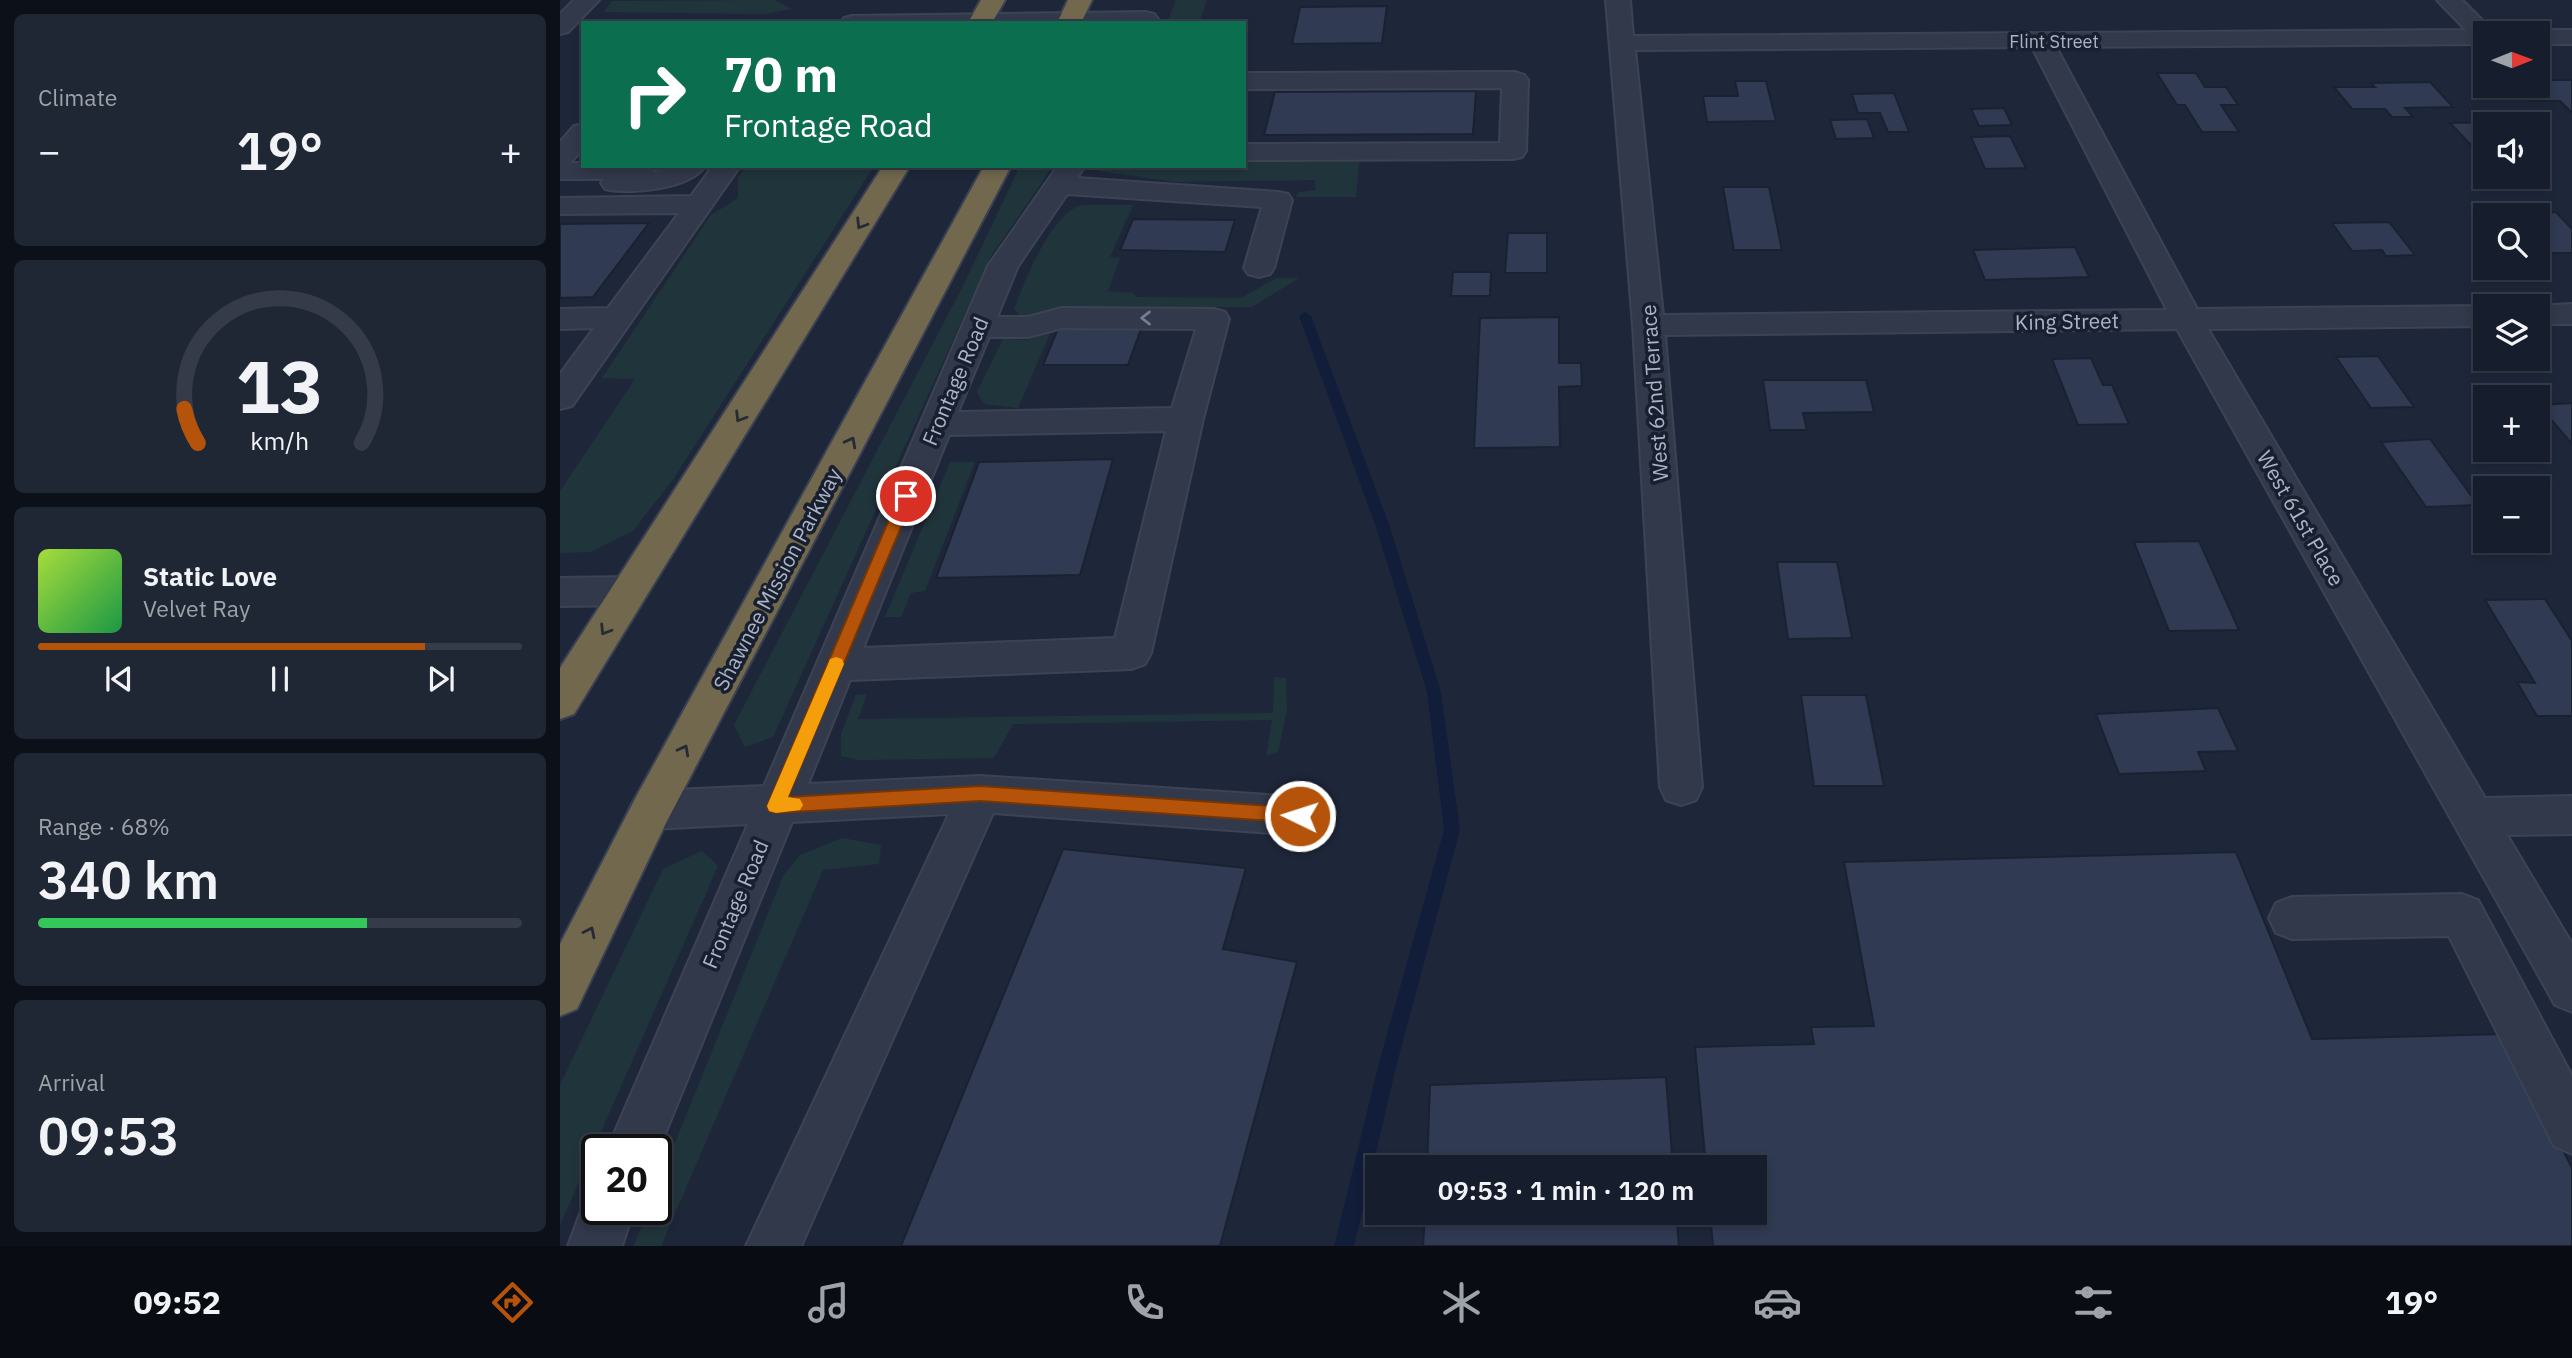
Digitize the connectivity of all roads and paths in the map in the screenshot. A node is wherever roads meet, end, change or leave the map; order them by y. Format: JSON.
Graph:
{"nodes":[{"id":1,"x":587,"y":0,"type":"edge"},
{"id":2,"x":864,"y":0,"type":"edge"},
{"id":3,"x":993,"y":0,"type":"edge"},
{"id":4,"x":1618,"y":0,"type":"edge"},
{"id":5,"x":2449,"y":0,"type":"edge"},
{"id":6,"x":1149,"y":14,"type":"edge"},
{"id":7,"x":1073,"y":15,"type":"edge"},
{"id":8,"x":852,"y":21,"type":"edge"},
{"id":9,"x":982,"y":21,"type":"edge"},
{"id":10,"x":994,"y":21,"type":"edge"},
{"id":11,"x":2473,"y":25,"type":"edge"},
{"id":12,"x":581,"y":26,"type":"edge"},
{"id":13,"x":560,"y":27,"type":"edge"},
{"id":14,"x":2473,"y":37,"type":"edge"},
{"id":15,"x":2550,"y":37,"type":"edge"},
{"id":16,"x":2572,"y":37,"type":"edge"},
{"id":17,"x":2041,"y":41,"type":"junction"},
{"id":18,"x":1623,"y":43,"type":"junction"},
{"id":19,"x":1246,"y":80,"type":"edge"},
{"id":20,"x":581,"y":134,"type":"edge"},
{"id":21,"x":1246,"y":152,"type":"edge"},
{"id":22,"x":560,"y":158,"type":"edge"},
{"id":23,"x":654,"y":168,"type":"edge"},
{"id":24,"x":689,"y":168,"type":"edge"},
{"id":25,"x":726,"y":168,"type":"edge"},
{"id":26,"x":896,"y":168,"type":"edge"},
{"id":27,"x":997,"y":168,"type":"edge"},
{"id":28,"x":560,"y":171,"type":"edge"},
{"id":29,"x":1065,"y":176,"type":"edge"},
{"id":30,"x":560,"y":183,"type":"edge"},
{"id":31,"x":699,"y":204,"type":"junction"},
{"id":32,"x":560,"y":206,"type":"edge"},
{"id":33,"x":1259,"y":268,"type":"dead end"},
{"id":34,"x":2572,"y":314,"type":"edge"},
{"id":35,"x":2550,"y":315,"type":"edge"},
{"id":36,"x":2473,"y":316,"type":"edge"},
{"id":37,"x":618,"y":318,"type":"junction"},
{"id":38,"x":560,"y":319,"type":"edge"},
{"id":39,"x":2187,"y":319,"type":"junction"},
{"id":40,"x":1649,"y":325,"type":"junction"},
{"id":41,"x":978,"y":327,"type":"junction"},
{"id":42,"x":560,"y":398,"type":"edge"},
{"id":43,"x":1186,"y":419,"type":"junction"},
{"id":44,"x":937,"y":424,"type":"junction"},
{"id":45,"x":629,"y":591,"type":"junction"},
{"id":46,"x":560,"y":592,"type":"edge"},
{"id":47,"x":835,"y":665,"type":"junction"},
{"id":48,"x":560,"y":702,"type":"edge"},
{"id":49,"x":1681,"y":788,"type":"dead end"},
{"id":50,"x":980,"y":794,"type":"junction"},
{"id":51,"x":776,"y":806,"type":"junction"},
{"id":52,"x":651,"y":810,"type":"junction"},
{"id":53,"x":2572,"y":815,"type":"edge"},
{"id":54,"x":1300,"y":816,"type":"dead end"},
{"id":55,"x":2472,"y":817,"type":"junction"},
{"id":56,"x":2292,"y":918,"type":"dead end"},
{"id":57,"x":2572,"y":989,"type":"edge"},
{"id":58,"x":560,"y":993,"type":"edge"},
{"id":59,"x":2572,"y":1128,"type":"edge"},
{"id":60,"x":640,"y":1134,"type":"edge"},
{"id":61,"x":602,"y":1225,"type":"edge"},
{"id":62,"x":595,"y":1246,"type":"edge"},
{"id":63,"x":773,"y":1246,"type":"edge"}],
"edges":[{"from":1,"to":13,"type":"street"},
{"from":2,"to":8,"type":"street"},
{"from":3,"to":9,"type":"highway"},
{"from":4,"to":18,"type":"street","name":"West 62nd Terrace"},
{"from":5,"to":11,"type":"street"},
{"from":6,"to":7,"type":"street"},
{"from":7,"to":10,"type":"street"},
{"from":12,"to":13,"type":"street"},
{"from":14,"to":17,"type":"street","name":"Flint Street"},
{"from":15,"to":16,"type":"street"},
{"from":17,"to":18,"type":"street","name":"Flint Street"},
{"from":17,"to":39,"type":"street","name":"West 61st Place"},
{"from":18,"to":40,"type":"street","name":"West 62nd Terrace"},
{"from":19,"to":21,"type":"street"},
{"from":20,"to":22,"type":"street"},
{"from":23,"to":28,"type":"street"},
{"from":24,"to":30,"type":"street"},
{"from":25,"to":31,"type":"street"},
{"from":26,"to":45,"type":"highway","one_way":true},
{"from":52,"to":27,"type":"highway","name":"Shawnee Mission Parkway","one_way":true},
{"from":29,"to":33,"type":"street"},
{"from":29,"to":41,"type":"street","name":"Frontage Road"},
{"from":31,"to":32,"type":"street"},
{"from":31,"to":37,"type":"street"},
{"from":34,"to":35,"type":"street"},
{"from":36,"to":39,"type":"street","name":"King Street"},
{"from":37,"to":38,"type":"street"},
{"from":37,"to":42,"type":"street"},
{"from":39,"to":40,"type":"street","name":"King Street"},
{"from":39,"to":55,"type":"street","name":"West 61st Place"},
{"from":40,"to":49,"type":"street","name":"West 62nd Terrace"},
{"from":43,"to":41,"type":"street","one_way":true},
{"from":41,"to":44,"type":"street","name":"Frontage Road"},
{"from":43,"to":44,"type":"street"},
{"from":43,"to":47,"type":"street"},
{"from":44,"to":47,"type":"street","name":"Frontage Road"},
{"from":45,"to":46,"type":"street"},
{"from":45,"to":48,"type":"highway","one_way":true},
{"from":47,"to":51,"type":"street","name":"Frontage Road"},
{"from":50,"to":51,"type":"street"},
{"from":50,"to":54,"type":"street"},
{"from":50,"to":63,"type":"street"},
{"from":51,"to":52,"type":"street"},
{"from":51,"to":60,"type":"street","name":"Frontage Road"},
{"from":58,"to":52,"type":"highway","name":"Shawnee Mission Parkway","one_way":true},
{"from":53,"to":55,"type":"street"},
{"from":55,"to":57,"type":"street","name":"West 61st Place"},
{"from":56,"to":59,"type":"street"},
{"from":61,"to":62,"type":"street"}]}
